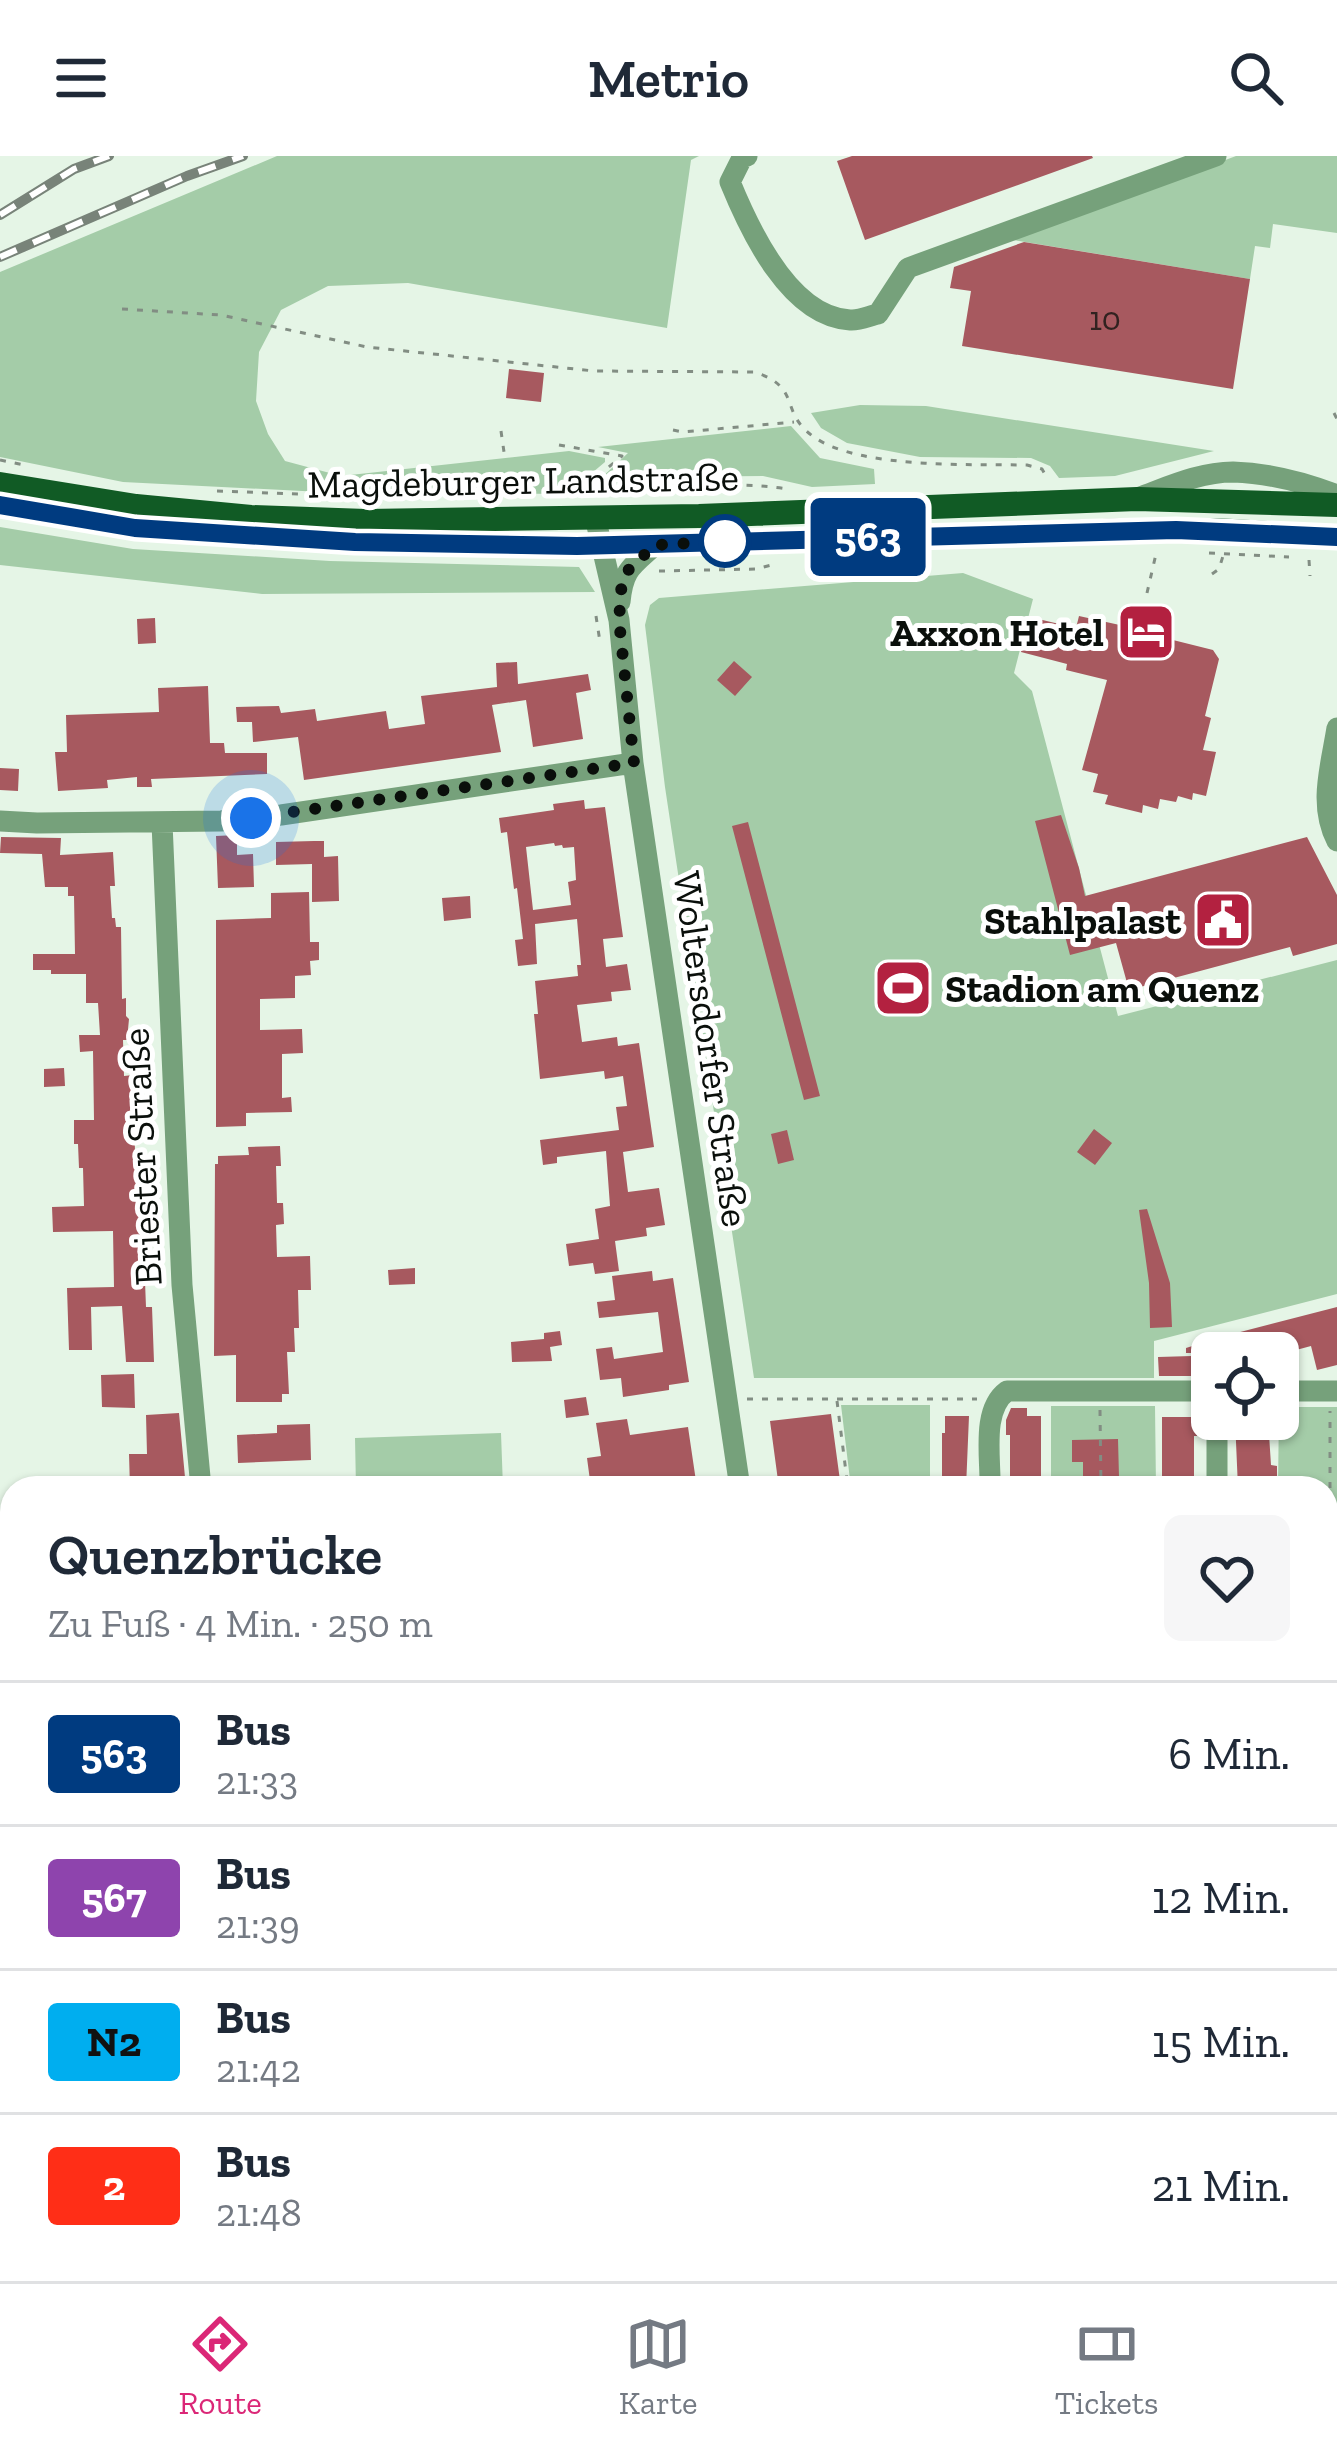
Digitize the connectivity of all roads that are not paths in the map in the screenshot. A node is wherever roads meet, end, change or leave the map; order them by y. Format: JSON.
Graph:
{"nodes":[{"id":1,"x":747,"y":156,"type":"edge"},
{"id":2,"x":1216,"y":156,"type":"edge"},
{"id":3,"x":0,"y":484,"type":"edge"},
{"id":4,"x":1337,"y":495,"type":"edge"},
{"id":5,"x":1137,"y":499,"type":"junction"},
{"id":6,"x":0,"y":505,"type":"edge"},
{"id":7,"x":1337,"y":505,"type":"edge"},
{"id":8,"x":592,"y":507,"type":"junction"},
{"id":9,"x":1337,"y":537,"type":"edge"},
{"id":10,"x":603,"y":545,"type":"junction"},
{"id":11,"x":655,"y":545,"type":"junction"},
{"id":12,"x":619,"y":620,"type":"junction"},
{"id":13,"x":1337,"y":728,"type":"edge"},
{"id":14,"x":634,"y":763,"type":"junction"},
{"id":15,"x":0,"y":821,"type":"edge"},
{"id":16,"x":162,"y":823,"type":"junction"},
{"id":17,"x":1337,"y":841,"type":"edge"},
{"id":18,"x":1191,"y":1390,"type":"edge"},
{"id":19,"x":1299,"y":1391,"type":"edge"},
{"id":20,"x":1334,"y":1391,"type":"edge"},
{"id":21,"x":1217,"y":1440,"type":"edge"},
{"id":22,"x":200,"y":1476,"type":"edge"},
{"id":23,"x":738,"y":1476,"type":"edge"},
{"id":24,"x":990,"y":1476,"type":"edge"},
{"id":25,"x":1217,"y":1476,"type":"edge"}],
"edges":[{"from":1,"to":2,"type":"street"},
{"from":3,"to":8,"type":"main road","name":"Magdeburger Landstraße"},
{"from":4,"to":5,"type":"street"},
{"from":5,"to":7,"type":"main road","name":"Magdeburger Landstraße"},
{"from":5,"to":8,"type":"main road","name":"Magdeburger Landstraße"},
{"from":6,"to":10,"type":"main road","name":"Magdeburger Landstraße"},
{"from":8,"to":10,"type":"street","name":"Woltersdorfer Straße"},
{"from":9,"to":11,"type":"main road","name":"Magdeburger Landstraße"},
{"from":10,"to":11,"type":"main road","name":"Magdeburger Landstraße"},
{"from":10,"to":12,"type":"street","name":"Woltersdorfer Straße"},
{"from":11,"to":12,"type":"street","name":"Woltersdorfer Straße"},
{"from":12,"to":14,"type":"street","name":"Woltersdorfer Straße"},
{"from":13,"to":17,"type":"street"},
{"from":14,"to":16,"type":"street"},
{"from":14,"to":23,"type":"street","name":"Woltersdorfer Straße"},
{"from":15,"to":16,"type":"street"},
{"from":16,"to":22,"type":"street","name":"Briester Straße"},
{"from":18,"to":24,"type":"street"},
{"from":19,"to":20,"type":"street"},
{"from":21,"to":25,"type":"street"}]}
